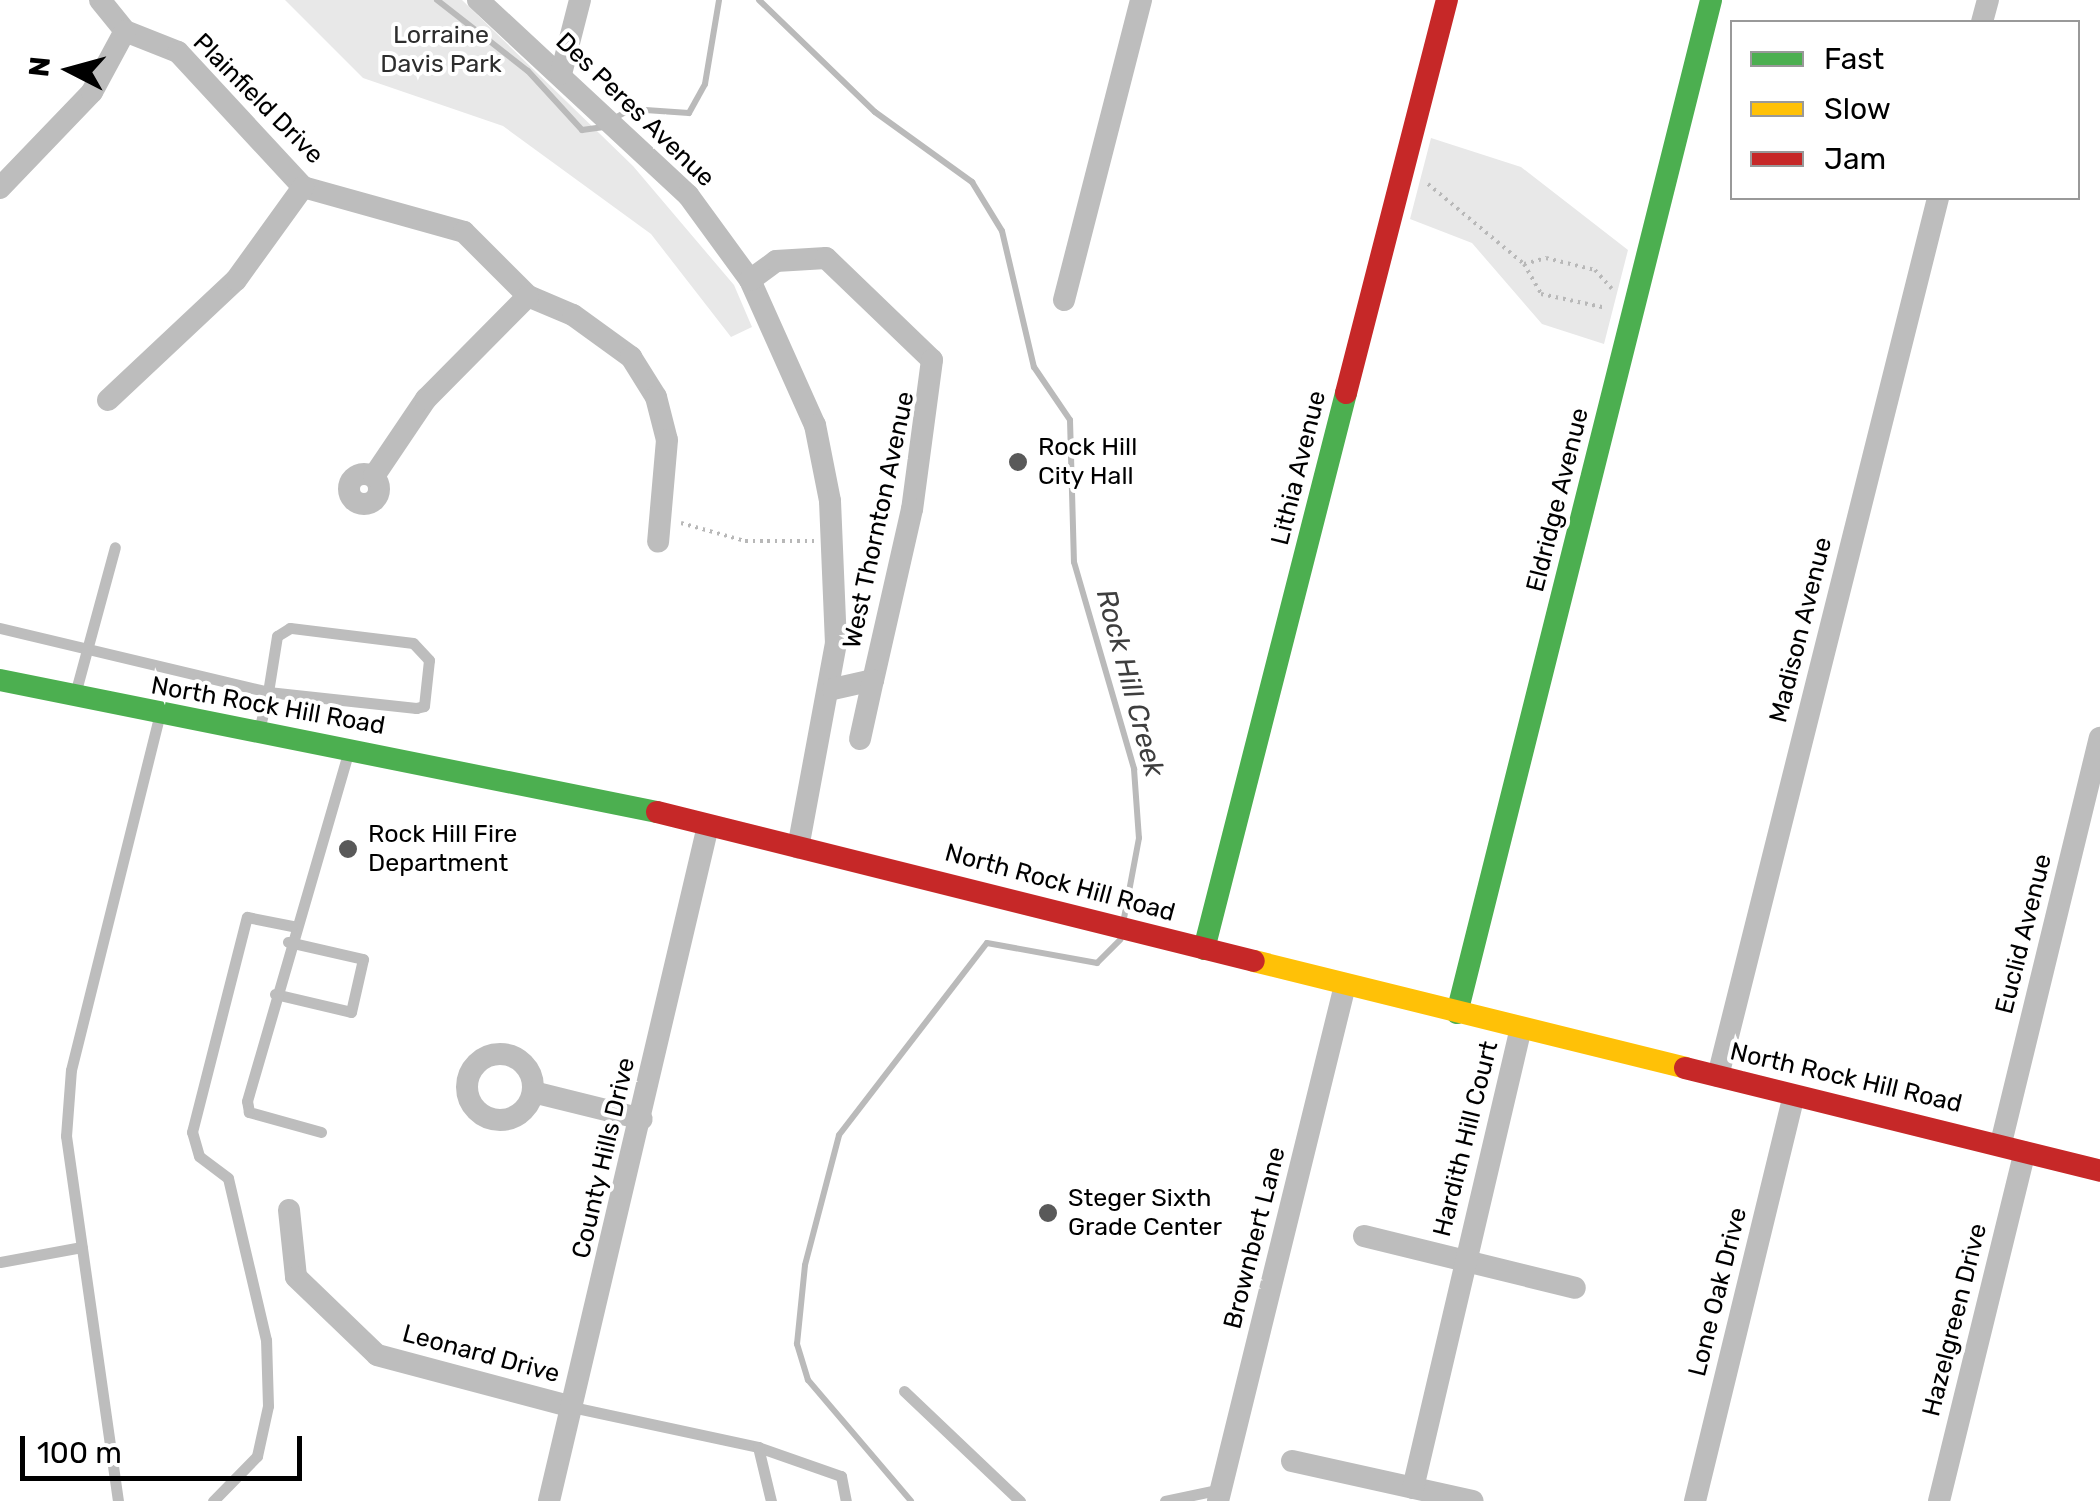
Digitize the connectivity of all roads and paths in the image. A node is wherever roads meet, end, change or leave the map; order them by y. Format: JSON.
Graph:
{"nodes":[{"id":1,"x":100,"y":0,"type":"edge"},
{"id":2,"x":478,"y":0,"type":"edge"},
{"id":3,"x":580,"y":0,"type":"edge"},
{"id":4,"x":1141,"y":0,"type":"edge"},
{"id":5,"x":1447,"y":0,"type":"edge"},
{"id":6,"x":1711,"y":0,"type":"edge"},
{"id":7,"x":125,"y":31,"type":"junction"},
{"id":8,"x":561,"y":74,"type":"junction"},
{"id":9,"x":1404,"y":166,"type":"junction"},
{"id":10,"x":302,"y":186,"type":"junction"},
{"id":11,"x":0,"y":188,"type":"edge"},
{"id":12,"x":1937,"y":200,"type":"edge"},
{"id":13,"x":1524,"y":264,"type":"junction"},
{"id":14,"x":750,"y":280,"type":"junction"},
{"id":15,"x":528,"y":296,"type":"junction"},
{"id":16,"x":1626,"y":297,"type":"junction"},
{"id":17,"x":1064,"y":300,"type":"dead end"},
{"id":18,"x":108,"y":400,"type":"dead end"},
{"id":19,"x":374,"y":476,"type":"dead end"},
{"id":20,"x":662,"y":518,"type":"junction"},
{"id":21,"x":833,"y":539,"type":"junction"},
{"id":22,"x":658,"y":542,"type":"dead end"},
{"id":23,"x":115,"y":547,"type":"dead end"},
{"id":24,"x":0,"y":628,"type":"edge"},
{"id":25,"x":89,"y":649,"type":"junction"},
{"id":26,"x":0,"y":680,"type":"edge"},
{"id":27,"x":873,"y":680,"type":"junction"},
{"id":28,"x":833,"y":689,"type":"junction"},
{"id":29,"x":268,"y":692,"type":"junction"},
{"id":30,"x":74,"y":698,"type":"junction"},
{"id":31,"x":158,"y":716,"type":"junction"},
{"id":32,"x":257,"y":738,"type":"junction"},
{"id":33,"x":2100,"y":738,"type":"edge"},
{"id":34,"x":860,"y":739,"type":"dead end"},
{"id":35,"x":349,"y":749,"type":"junction"},
{"id":36,"x":708,"y":826,"type":"junction"},
{"id":37,"x":798,"y":848,"type":"junction"},
{"id":38,"x":292,"y":926,"type":"junction"},
{"id":39,"x":288,"y":942,"type":"junction"},
{"id":40,"x":1204,"y":949,"type":"junction"},
{"id":41,"x":1344,"y":989,"type":"junction"},
{"id":42,"x":274,"y":994,"type":"junction"},
{"id":43,"x":1457,"y":1013,"type":"junction"},
{"id":44,"x":1521,"y":1030,"type":"junction"},
{"id":45,"x":1718,"y":1076,"type":"junction"},
{"id":46,"x":533,"y":1092,"type":"dead end"},
{"id":47,"x":1794,"y":1096,"type":"junction"},
{"id":48,"x":642,"y":1119,"type":"junction"},
{"id":49,"x":322,"y":1132,"type":"dead end"},
{"id":50,"x":2000,"y":1143,"type":"junction"},
{"id":51,"x":2026,"y":1152,"type":"junction"},
{"id":52,"x":2100,"y":1171,"type":"edge"},
{"id":53,"x":289,"y":1210,"type":"dead end"},
{"id":54,"x":1364,"y":1236,"type":"dead end"},
{"id":55,"x":82,"y":1247,"type":"junction"},
{"id":56,"x":0,"y":1262,"type":"edge"},
{"id":57,"x":1464,"y":1262,"type":"junction"},
{"id":58,"x":1575,"y":1288,"type":"dead end"},
{"id":59,"x":904,"y":1391,"type":"dead end"},
{"id":60,"x":572,"y":1406,"type":"junction"},
{"id":61,"x":758,"y":1447,"type":"junction"},
{"id":62,"x":1292,"y":1461,"type":"dead end"},
{"id":63,"x":1413,"y":1488,"type":"junction"},
{"id":64,"x":1220,"y":1495,"type":"edge"},
{"id":65,"x":118,"y":1501,"type":"edge"},
{"id":66,"x":213,"y":1501,"type":"edge"},
{"id":67,"x":550,"y":1501,"type":"edge"},
{"id":68,"x":771,"y":1501,"type":"edge"},
{"id":69,"x":846,"y":1501,"type":"edge"},
{"id":70,"x":1020,"y":1501,"type":"edge"},
{"id":71,"x":1166,"y":1501,"type":"edge"},
{"id":72,"x":1473,"y":1501,"type":"edge"},
{"id":73,"x":1694,"y":1501,"type":"edge"},
{"id":74,"x":1939,"y":1501,"type":"edge"}],
"edges":[{"from":1,"to":7,"type":"street","name":"Plainfield Drive"},
{"from":2,"to":8,"type":"street","name":"Des Peres Avenue"},
{"from":3,"to":8,"type":"street"},
{"from":4,"to":17,"type":"street"},
{"from":5,"to":9,"type":"street","name":"Lithia Avenue"},
{"from":6,"to":16,"type":"street","name":"Eldridge Avenue"},
{"from":7,"to":10,"type":"street","name":"Plainfield Drive"},
{"from":7,"to":11,"type":"street"},
{"from":8,"to":14,"type":"street","name":"Des Peres Avenue"},
{"from":9,"to":13,"type":"path"},
{"from":9,"to":40,"type":"street","name":"Lithia Avenue"},
{"from":10,"to":15,"type":"street","name":"Plainfield Drive"},
{"from":10,"to":18,"type":"street"},
{"from":12,"to":45,"type":"street","name":"Madison Avenue"},
{"from":13,"to":16,"type":"path"},
{"from":13,"to":16,"type":"path"},
{"from":14,"to":21,"type":"street","name":"Des Peres Avenue"},
{"from":14,"to":27,"type":"street","name":"West Thornton Avenue"},
{"from":15,"to":19,"type":"street"},
{"from":15,"to":20,"type":"street","name":"Plainfield Drive"},
{"from":16,"to":43,"type":"street","name":"Eldridge Avenue"},
{"from":20,"to":21,"type":"path"},
{"from":20,"to":22,"type":"street","name":"Plainfield Drive"},
{"from":21,"to":28,"type":"street","name":"Des Peres Avenue"},
{"from":23,"to":25,"type":"lane"},
{"from":24,"to":25,"type":"lane"},
{"from":25,"to":29,"type":"lane"},
{"from":25,"to":30,"type":"lane"},
{"from":26,"to":30,"type":"street","name":"North Rock Hill Road"},
{"from":27,"to":28,"type":"street","name":"West Thornton Avenue"},
{"from":27,"to":34,"type":"street","name":"West Thornton Avenue"},
{"from":28,"to":37,"type":"street","name":"Des Peres Avenue"},
{"from":29,"to":29,"type":"lane"},
{"from":29,"to":32,"type":"lane"},
{"from":30,"to":31,"type":"street","name":"North Rock Hill Road"},
{"from":31,"to":32,"type":"street","name":"North Rock Hill Road"},
{"from":31,"to":55,"type":"lane"},
{"from":32,"to":35,"type":"street","name":"North Rock Hill Road"},
{"from":33,"to":50,"type":"street","name":"Euclid Avenue"},
{"from":35,"to":36,"type":"street","name":"North Rock Hill Road"},
{"from":35,"to":38,"type":"lane"},
{"from":36,"to":37,"type":"street","name":"North Rock Hill Road"},
{"from":36,"to":48,"type":"street","name":"County Hills Drive"},
{"from":37,"to":40,"type":"street","name":"North Rock Hill Road"},
{"from":38,"to":39,"type":"lane"},
{"from":38,"to":66,"type":"lane"},
{"from":39,"to":42,"type":"lane"},
{"from":39,"to":42,"type":"lane"},
{"from":40,"to":41,"type":"street","name":"North Rock Hill Road"},
{"from":41,"to":43,"type":"street","name":"North Rock Hill Road"},
{"from":41,"to":64,"type":"street","name":"Brownbert Lane"},
{"from":42,"to":49,"type":"lane"},
{"from":43,"to":44,"type":"street","name":"North Rock Hill Road"},
{"from":44,"to":45,"type":"street","name":"North Rock Hill Road"},
{"from":44,"to":57,"type":"street","name":"Hardith Hill Court"},
{"from":45,"to":47,"type":"street","name":"North Rock Hill Road"},
{"from":46,"to":48,"type":"street"},
{"from":47,"to":50,"type":"street","name":"North Rock Hill Road"},
{"from":47,"to":73,"type":"street","name":"Lone Oak Drive"},
{"from":48,"to":60,"type":"street","name":"County Hills Drive"},
{"from":50,"to":51,"type":"street","name":"North Rock Hill Road"},
{"from":51,"to":52,"type":"street","name":"North Rock Hill Road"},
{"from":51,"to":74,"type":"street","name":"Hazelgreen Drive"},
{"from":53,"to":60,"type":"street","name":"Leonard Drive"},
{"from":54,"to":57,"type":"street","name":"Hardith Hill Court"},
{"from":55,"to":56,"type":"lane"},
{"from":55,"to":65,"type":"lane"},
{"from":57,"to":58,"type":"street","name":"Hardith Hill Court"},
{"from":57,"to":63,"type":"street","name":"Hardith Hill Court"},
{"from":59,"to":70,"type":"lane"},
{"from":60,"to":61,"type":"lane"},
{"from":60,"to":67,"type":"street","name":"County Hills Drive"},
{"from":61,"to":68,"type":"lane"},
{"from":61,"to":69,"type":"lane"},
{"from":62,"to":63,"type":"street"},
{"from":63,"to":72,"type":"street"},
{"from":64,"to":71,"type":"lane"}]}
